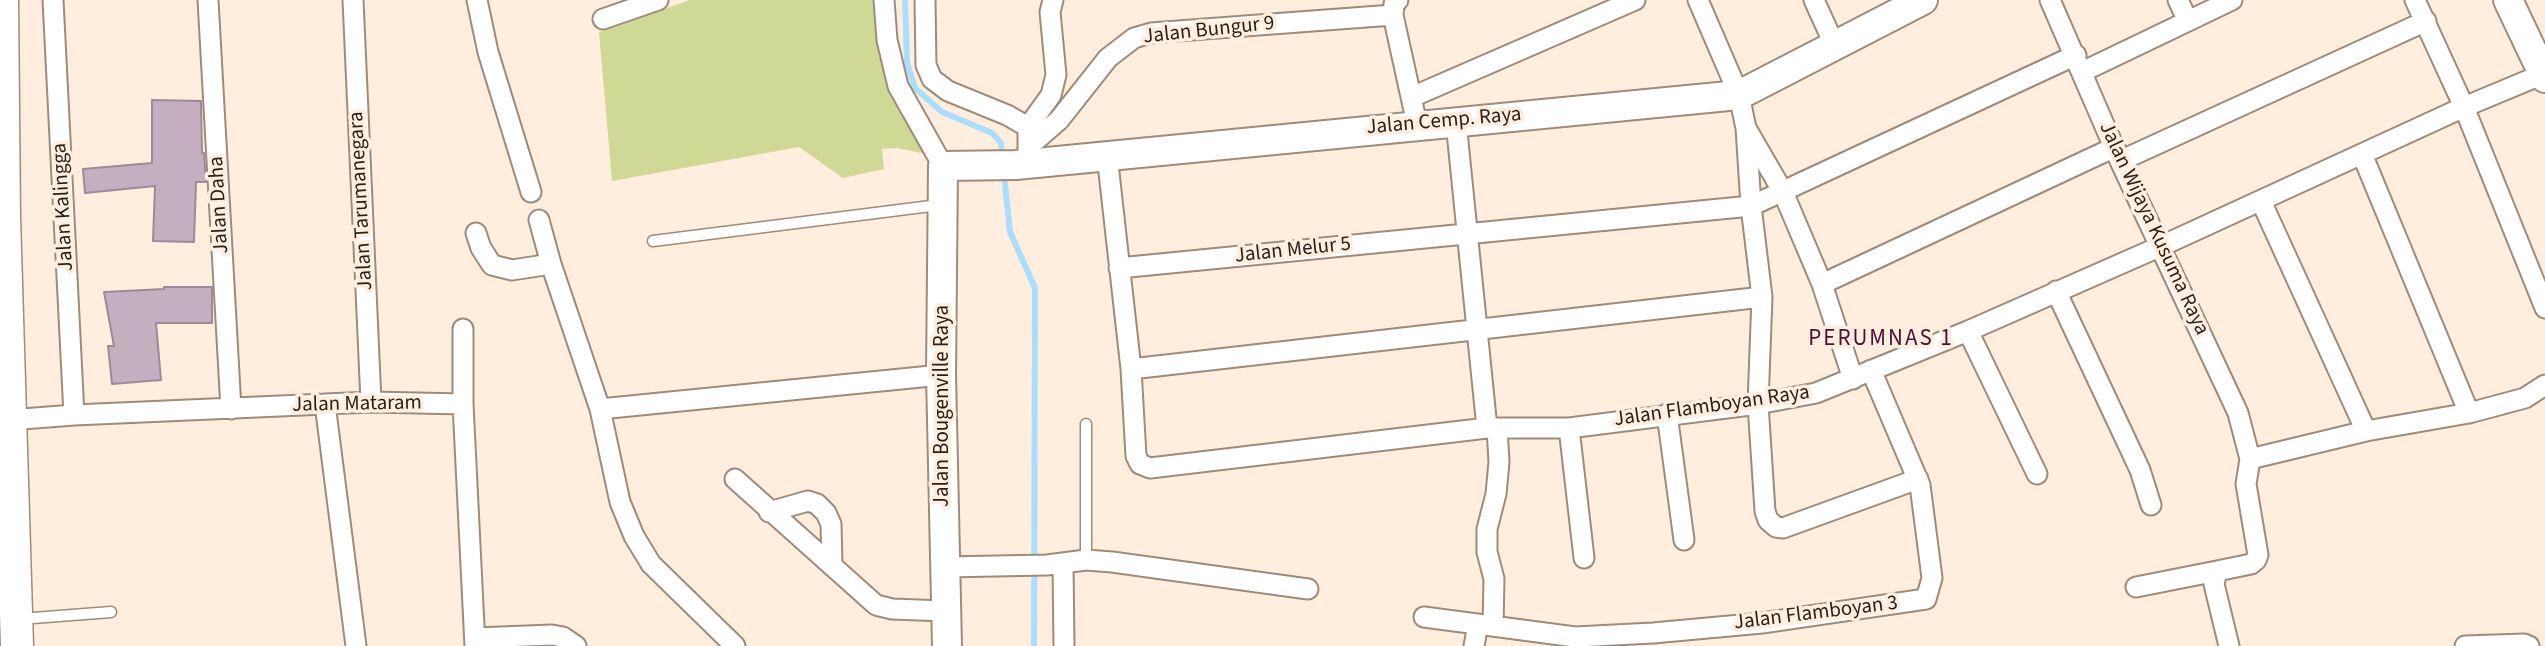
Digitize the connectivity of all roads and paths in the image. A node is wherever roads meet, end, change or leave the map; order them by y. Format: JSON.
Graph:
{"nodes":[{"id":1,"x":2,"y":0,"type":"edge"},
{"id":2,"x":53,"y":0,"type":"edge"},
{"id":3,"x":208,"y":0,"type":"edge"},
{"id":4,"x":353,"y":0,"type":"edge"},
{"id":5,"x":477,"y":0,"type":"edge"},
{"id":6,"x":658,"y":0,"type":"edge"},
{"id":7,"x":884,"y":0,"type":"edge"},
{"id":8,"x":925,"y":0,"type":"edge"},
{"id":9,"x":1053,"y":0,"type":"edge"},
{"id":10,"x":1635,"y":0,"type":"edge"},
{"id":11,"x":1698,"y":0,"type":"edge"},
{"id":12,"x":1814,"y":0,"type":"edge"},
{"id":13,"x":1923,"y":0,"type":"edge"},
{"id":14,"x":2050,"y":0,"type":"edge"},
{"id":15,"x":2178,"y":0,"type":"edge"},
{"id":16,"x":2232,"y":0,"type":"edge"},
{"id":17,"x":2415,"y":0,"type":"edge"},
{"id":18,"x":2508,"y":0,"type":"edge"},
{"id":19,"x":1396,"y":8,"type":"edge"},
{"id":20,"x":603,"y":19,"type":"dead end"},
{"id":21,"x":2188,"y":21,"type":"junction"},
{"id":22,"x":2426,"y":21,"type":"junction"},
{"id":23,"x":1834,"y":44,"type":"junction"},
{"id":24,"x":2079,"y":63,"type":"junction"},
{"id":25,"x":2544,"y":76,"type":"edge"},
{"id":26,"x":1739,"y":95,"type":"junction"},
{"id":27,"x":1412,"y":97,"type":"junction"},
{"id":28,"x":2464,"y":107,"type":"junction"},
{"id":29,"x":1,"y":112,"type":"edge"},
{"id":30,"x":1456,"y":122,"type":"junction"},
{"id":31,"x":1417,"y":124,"type":"junction"},
{"id":32,"x":1028,"y":127,"type":"junction"},
{"id":33,"x":1746,"y":128,"type":"junction"},
{"id":34,"x":2118,"y":154,"type":"junction"},
{"id":35,"x":2362,"y":154,"type":"junction"},
{"id":36,"x":1107,"y":155,"type":"junction"},
{"id":37,"x":1024,"y":158,"type":"junction"},
{"id":38,"x":943,"y":166,"type":"junction"},
{"id":39,"x":531,"y":192,"type":"dead end"},
{"id":40,"x":1783,"y":192,"type":"junction"},
{"id":41,"x":2261,"y":201,"type":"junction"},
{"id":42,"x":943,"y":205,"type":"junction"},
{"id":43,"x":1751,"y":206,"type":"junction"},
{"id":44,"x":2,"y":217,"type":"edge"},
{"id":45,"x":540,"y":220,"type":"dead end"},
{"id":46,"x":476,"y":233,"type":"dead end"},
{"id":47,"x":1468,"y":233,"type":"junction"},
{"id":48,"x":653,"y":241,"type":"dead end"},
{"id":49,"x":2161,"y":247,"type":"junction"},
{"id":50,"x":551,"y":264,"type":"junction"},
{"id":51,"x":1119,"y":268,"type":"junction"},
{"id":52,"x":1822,"y":284,"type":"junction"},
{"id":53,"x":2056,"y":292,"type":"junction"},
{"id":54,"x":1762,"y":297,"type":"junction"},
{"id":55,"x":2545,"y":308,"type":"edge"},
{"id":56,"x":463,"y":329,"type":"dead end"},
{"id":57,"x":1478,"y":331,"type":"junction"},
{"id":58,"x":1968,"y":331,"type":"junction"},
{"id":59,"x":4,"y":347,"type":"edge"},
{"id":60,"x":1131,"y":369,"type":"junction"},
{"id":61,"x":1871,"y":370,"type":"junction"},
{"id":62,"x":942,"y":375,"type":"junction"},
{"id":63,"x":1853,"y":379,"type":"junction"},
{"id":64,"x":2545,"y":385,"type":"edge"},
{"id":65,"x":371,"y":402,"type":"junction"},
{"id":66,"x":325,"y":404,"type":"junction"},
{"id":67,"x":463,"y":404,"type":"junction"},
{"id":68,"x":1758,"y":404,"type":"junction"},
{"id":69,"x":231,"y":409,"type":"junction"},
{"id":70,"x":600,"y":410,"type":"junction"},
{"id":71,"x":2469,"y":413,"type":"junction"},
{"id":72,"x":1667,"y":414,"type":"junction"},
{"id":73,"x":74,"y":415,"type":"junction"},
{"id":74,"x":9,"y":420,"type":"junction"},
{"id":75,"x":1086,"y":424,"type":"dead end"},
{"id":76,"x":1492,"y":428,"type":"junction"},
{"id":77,"x":1569,"y":428,"type":"junction"},
{"id":78,"x":2366,"y":431,"type":"junction"},
{"id":79,"x":2250,"y":459,"type":"junction"},
{"id":80,"x":2037,"y":474,"type":"dead end"},
{"id":81,"x":735,"y":479,"type":"dead end"},
{"id":82,"x":1918,"y":479,"type":"junction"},
{"id":83,"x":6,"y":482,"type":"edge"},
{"id":84,"x":2151,"y":505,"type":"dead end"},
{"id":85,"x":769,"y":512,"type":"junction"},
{"id":86,"x":1684,"y":540,"type":"dead end"},
{"id":87,"x":1584,"y":558,"type":"dead end"},
{"id":88,"x":1086,"y":560,"type":"junction"},
{"id":89,"x":1055,"y":565,"type":"junction"},
{"id":90,"x":832,"y":566,"type":"junction"},
{"id":91,"x":944,"y":567,"type":"junction"},
{"id":92,"x":2217,"y":571,"type":"junction"},
{"id":93,"x":2136,"y":587,"type":"dead end"},
{"id":94,"x":1308,"y":589,"type":"dead end"},
{"id":95,"x":945,"y":611,"type":"junction"},
{"id":96,"x":111,"y":612,"type":"dead end"},
{"id":97,"x":1424,"y":617,"type":"dead end"},
{"id":98,"x":1486,"y":625,"type":"junction"},
{"id":99,"x":11,"y":628,"type":"edge"},
{"id":100,"x":1653,"y":639,"type":"edge"},
{"id":101,"x":475,"y":642,"type":"edge"},
{"id":102,"x":355,"y":646,"type":"edge"},
{"id":103,"x":576,"y":646,"type":"edge"},
{"id":104,"x":735,"y":646,"type":"edge"},
{"id":105,"x":947,"y":646,"type":"edge"},
{"id":106,"x":1064,"y":646,"type":"edge"},
{"id":107,"x":1474,"y":646,"type":"edge"},
{"id":108,"x":2229,"y":646,"type":"edge"},
{"id":109,"x":2465,"y":646,"type":"edge"},
{"id":110,"x":2529,"y":646,"type":"edge"}],
"edges":[{"from":1,"to":29,"type":"main road"},
{"from":2,"to":73,"type":"street","name":"Jalan Kalingga"},
{"from":3,"to":69,"type":"street","name":"Jalan Daha"},
{"from":4,"to":65,"type":"street","name":"Jalan Tarumanegara"},
{"from":5,"to":39,"type":"street"},
{"from":6,"to":20,"type":"street"},
{"from":7,"to":38,"type":"street"},
{"from":8,"to":32,"type":"street"},
{"from":9,"to":32,"type":"street"},
{"from":10,"to":27,"type":"street"},
{"from":11,"to":26,"type":"street"},
{"from":12,"to":23,"type":"street"},
{"from":13,"to":23,"type":"street","name":"Jalan Cemp. Raya"},
{"from":14,"to":24,"type":"street","name":"Jalan Wijaya Kusuma Raya"},
{"from":15,"to":21,"type":"street"},
{"from":16,"to":21,"type":"street","name":"Jalan Melur 5"},
{"from":17,"to":22,"type":"street"},
{"from":18,"to":25,"type":"street"},
{"from":19,"to":27,"type":"street"},
{"from":19,"to":37,"type":"street","name":"Jalan Bungur 9"},
{"from":21,"to":24,"type":"street","name":"Jalan Melur 5"},
{"from":22,"to":28,"type":"street"},
{"from":22,"to":34,"type":"street"},
{"from":23,"to":26,"type":"street","name":"Jalan Cemp. Raya"},
{"from":24,"to":34,"type":"street","name":"Jalan Wijaya Kusuma Raya"},
{"from":24,"to":40,"type":"street","name":"Jalan Melur 5"},
{"from":25,"to":28,"type":"street","name":"Jalan Flamboyan Raya"},
{"from":26,"to":30,"type":"street","name":"Jalan Cemp. Raya"},
{"from":26,"to":33,"type":"street"},
{"from":27,"to":31,"type":"street"},
{"from":28,"to":35,"type":"street","name":"Jalan Flamboyan Raya"},
{"from":28,"to":55,"type":"street"},
{"from":29,"to":44,"type":"main road"},
{"from":30,"to":31,"type":"street","name":"Jalan Cemp. Raya"},
{"from":30,"to":47,"type":"street"},
{"from":31,"to":36,"type":"street","name":"Jalan Cemp. Raya"},
{"from":32,"to":37,"type":"street"},
{"from":33,"to":40,"type":"street"},
{"from":33,"to":43,"type":"street"},
{"from":34,"to":49,"type":"street","name":"Jalan Wijaya Kusuma Raya"},
{"from":34,"to":52,"type":"street"},
{"from":35,"to":41,"type":"street","name":"Jalan Flamboyan Raya"},
{"from":35,"to":71,"type":"street"},
{"from":36,"to":37,"type":"street","name":"Jalan Cemp. Raya"},
{"from":36,"to":51,"type":"street"},
{"from":37,"to":38,"type":"street","name":"Jalan Cemp. Raya"},
{"from":38,"to":42,"type":"street","name":"Jalan Bougenville Raya"},
{"from":40,"to":43,"type":"street","name":"Jalan Melur 5"},
{"from":40,"to":52,"type":"street"},
{"from":41,"to":49,"type":"street","name":"Jalan Flamboyan Raya"},
{"from":41,"to":78,"type":"street"},
{"from":42,"to":48,"type":"lane"},
{"from":42,"to":62,"type":"street","name":"Jalan Bougenville Raya"},
{"from":43,"to":47,"type":"street","name":"Jalan Melur 5"},
{"from":43,"to":54,"type":"street"},
{"from":44,"to":59,"type":"main road"},
{"from":45,"to":50,"type":"street"},
{"from":46,"to":50,"type":"street"},
{"from":47,"to":51,"type":"street","name":"Jalan Melur 5"},
{"from":47,"to":57,"type":"street"},
{"from":49,"to":53,"type":"street","name":"Jalan Flamboyan Raya"},
{"from":49,"to":79,"type":"street","name":"Jalan Wijaya Kusuma Raya"},
{"from":50,"to":70,"type":"street"},
{"from":51,"to":60,"type":"street"},
{"from":52,"to":63,"type":"street"},
{"from":53,"to":58,"type":"street","name":"Jalan Flamboyan Raya"},
{"from":53,"to":84,"type":"street"},
{"from":54,"to":57,"type":"street"},
{"from":54,"to":68,"type":"street"},
{"from":56,"to":67,"type":"street"},
{"from":57,"to":60,"type":"street"},
{"from":57,"to":76,"type":"street"},
{"from":58,"to":61,"type":"street","name":"Jalan Flamboyan Raya"},
{"from":58,"to":80,"type":"street"},
{"from":59,"to":74,"type":"main road"},
{"from":60,"to":76,"type":"street","name":"Jalan Flamboyan Raya"},
{"from":61,"to":63,"type":"street","name":"Jalan Flamboyan Raya"},
{"from":61,"to":82,"type":"street","name":"Jalan Flamboyan 3"},
{"from":62,"to":70,"type":"street"},
{"from":62,"to":91,"type":"street","name":"Jalan Bougenville Raya"},
{"from":63,"to":68,"type":"street","name":"Jalan Flamboyan Raya"},
{"from":64,"to":71,"type":"street"},
{"from":65,"to":66,"type":"street","name":"Jalan Mataram"},
{"from":65,"to":67,"type":"street","name":"Jalan Mataram"},
{"from":66,"to":69,"type":"street","name":"Jalan Mataram"},
{"from":66,"to":102,"type":"street"},
{"from":67,"to":101,"type":"street"},
{"from":68,"to":72,"type":"street","name":"Jalan Flamboyan Raya"},
{"from":68,"to":82,"type":"street"},
{"from":69,"to":73,"type":"street","name":"Jalan Mataram"},
{"from":70,"to":104,"type":"street"},
{"from":71,"to":78,"type":"street"},
{"from":72,"to":77,"type":"street","name":"Jalan Flamboyan Raya"},
{"from":72,"to":86,"type":"street"},
{"from":73,"to":74,"type":"street","name":"Jalan Mataram"},
{"from":74,"to":83,"type":"main road"},
{"from":75,"to":88,"type":"lane"},
{"from":76,"to":77,"type":"street","name":"Jalan Flamboyan Raya"},
{"from":76,"to":98,"type":"street"},
{"from":77,"to":87,"type":"street"},
{"from":78,"to":79,"type":"street"},
{"from":79,"to":92,"type":"street","name":"Jalan Wijaya Kusuma Raya"},
{"from":81,"to":85,"type":"street"},
{"from":82,"to":100,"type":"street","name":"Jalan Flamboyan 3"},
{"from":83,"to":99,"type":"main road"},
{"from":85,"to":90,"type":"street"},
{"from":85,"to":90,"type":"street"},
{"from":88,"to":89,"type":"street"},
{"from":88,"to":94,"type":"street"},
{"from":89,"to":91,"type":"street"},
{"from":89,"to":106,"type":"street"},
{"from":90,"to":95,"type":"street"},
{"from":91,"to":95,"type":"street","name":"Jalan Bougenville Raya"},
{"from":92,"to":93,"type":"street","name":"Jalan Wijaya Kusuma Raya"},
{"from":92,"to":108,"type":"street"},
{"from":95,"to":105,"type":"street","name":"Jalan Bougenville Raya"},
{"from":96,"to":99,"type":"lane"},
{"from":97,"to":98,"type":"street","name":"Jalan Flamboyan 3"},
{"from":98,"to":100,"type":"street","name":"Jalan Flamboyan 3"},
{"from":98,"to":107,"type":"street"},
{"from":101,"to":103,"type":"street"},
{"from":109,"to":110,"type":"street"}]}
